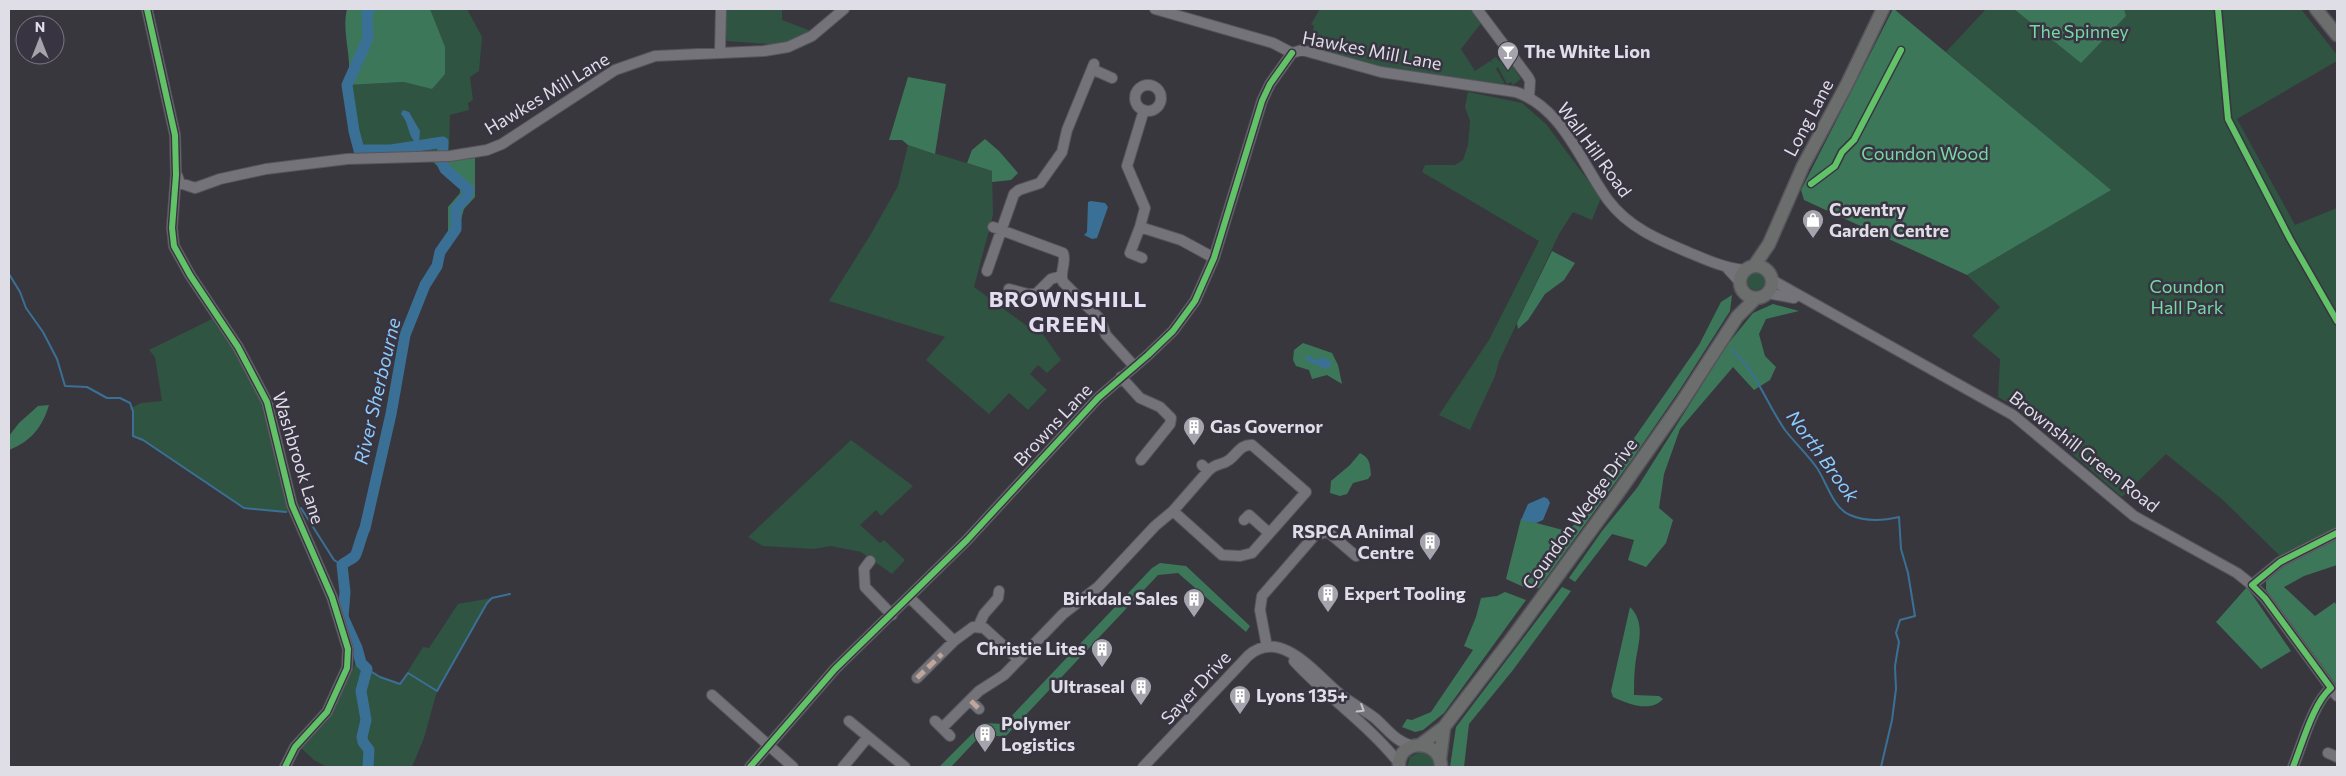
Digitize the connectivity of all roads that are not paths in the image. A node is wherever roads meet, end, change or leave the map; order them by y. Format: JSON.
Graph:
{"nodes":[{"id":1,"x":146,"y":9,"type":"edge"},
{"id":2,"x":721,"y":9,"type":"edge"},
{"id":3,"x":844,"y":9,"type":"edge"},
{"id":4,"x":1155,"y":9,"type":"edge"},
{"id":5,"x":1477,"y":9,"type":"edge"},
{"id":6,"x":1883,"y":9,"type":"edge"},
{"id":7,"x":2316,"y":9,"type":"edge"},
{"id":8,"x":2337,"y":35,"type":"edge"},
{"id":9,"x":720,"y":52,"type":"junction"},
{"id":10,"x":1292,"y":53,"type":"junction"},
{"id":11,"x":1112,"y":78,"type":"dead end"},
{"id":12,"x":1529,"y":97,"type":"junction"},
{"id":13,"x":1144,"y":110,"type":"dead end"},
{"id":14,"x":176,"y":175,"type":"junction"},
{"id":15,"x":195,"y":188,"type":"junction"},
{"id":16,"x":175,"y":201,"type":"junction"},
{"id":17,"x":1140,"y":227,"type":"junction"},
{"id":18,"x":998,"y":229,"type":"junction"},
{"id":19,"x":1769,"y":244,"type":"junction"},
{"id":20,"x":1142,"y":258,"type":"dead end"},
{"id":21,"x":1214,"y":258,"type":"junction"},
{"id":22,"x":987,"y":271,"type":"dead end"},
{"id":23,"x":1770,"y":275,"type":"junction"},
{"id":24,"x":1061,"y":276,"type":"junction"},
{"id":25,"x":1745,"y":277,"type":"junction"},
{"id":26,"x":1009,"y":289,"type":"dead end"},
{"id":27,"x":1762,"y":296,"type":"junction"},
{"id":28,"x":1805,"y":300,"type":"junction"},
{"id":29,"x":1737,"y":317,"type":"junction"},
{"id":30,"x":1134,"y":366,"type":"junction"},
{"id":31,"x":1121,"y":377,"type":"junction"},
{"id":32,"x":1141,"y":460,"type":"dead end"},
{"id":33,"x":1173,"y":511,"type":"junction"},
{"id":34,"x":1249,"y":515,"type":"dead end"},
{"id":35,"x":1268,"y":533,"type":"junction"},
{"id":36,"x":2337,"y":533,"type":"edge"},
{"id":37,"x":1356,"y":556,"type":"dead end"},
{"id":38,"x":870,"y":561,"type":"dead end"},
{"id":39,"x":2252,"y":585,"type":"junction"},
{"id":40,"x":909,"y":597,"type":"junction"},
{"id":41,"x":1001,"y":597,"type":"dead end"},
{"id":42,"x":892,"y":615,"type":"junction"},
{"id":43,"x":978,"y":627,"type":"junction"},
{"id":44,"x":954,"y":641,"type":"junction"},
{"id":45,"x":1267,"y":647,"type":"junction"},
{"id":46,"x":1280,"y":648,"type":"junction"},
{"id":47,"x":1019,"y":660,"type":"junction"},
{"id":48,"x":921,"y":674,"type":"dead end"},
{"id":49,"x":2334,"y":692,"type":"edge"},
{"id":50,"x":712,"y":695,"type":"dead end"},
{"id":51,"x":971,"y":701,"type":"junction"},
{"id":52,"x":979,"y":709,"type":"dead end"},
{"id":53,"x":849,"y":721,"type":"dead end"},
{"id":54,"x":1444,"y":727,"type":"junction"},
{"id":55,"x":950,"y":736,"type":"dead end"},
{"id":56,"x":868,"y":737,"type":"junction"},
{"id":57,"x":768,"y":745,"type":"junction"},
{"id":58,"x":1416,"y":745,"type":"junction"},
{"id":59,"x":1440,"y":763,"type":"edge"},
{"id":60,"x":1399,"y":765,"type":"edge"},
{"id":61,"x":285,"y":767,"type":"edge"},
{"id":62,"x":750,"y":767,"type":"edge"},
{"id":63,"x":793,"y":767,"type":"edge"},
{"id":64,"x":843,"y":767,"type":"edge"},
{"id":65,"x":904,"y":767,"type":"edge"},
{"id":66,"x":1143,"y":767,"type":"edge"},
{"id":67,"x":2293,"y":767,"type":"edge"}],
"edges":[{"from":1,"to":14,"type":"street","name":"Washbrook Lane"},
{"from":2,"to":9,"type":"street"},
{"from":3,"to":9,"type":"street","name":"Hawkes Mill Lane"},
{"from":4,"to":10,"type":"street","name":"Hawkes Mill Lane"},
{"from":5,"to":12,"type":"street"},
{"from":6,"to":19,"type":"main road","name":"Long Lane"},
{"from":7,"to":8,"type":"main road"},
{"from":9,"to":15,"type":"street","name":"Hawkes Mill Lane"},
{"from":10,"to":12,"type":"street","name":"Hawkes Mill Lane"},
{"from":10,"to":21,"type":"street","name":"Browns Lane"},
{"from":11,"to":18,"type":"street"},
{"from":12,"to":25,"type":"street","name":"Wall Hill Road"},
{"from":13,"to":17,"type":"street"},
{"from":14,"to":15,"type":"street"},
{"from":14,"to":16,"type":"street","name":"Washbrook Lane"},
{"from":15,"to":16,"type":"street","name":"Hawkes Mill Lane"},
{"from":16,"to":61,"type":"street","name":"Washbrook Lane"},
{"from":17,"to":20,"type":"street"},
{"from":17,"to":21,"type":"street"},
{"from":18,"to":22,"type":"street"},
{"from":18,"to":24,"type":"street"},
{"from":19,"to":23,"type":"main road","name":"Long Lane"},
{"from":19,"to":25,"type":"main road","name":"Long Lane"},
{"from":21,"to":30,"type":"street","name":"Browns Lane"},
{"from":23,"to":25,"type":"main road"},
{"from":23,"to":27,"type":"main road","name":"Long Lane"},
{"from":23,"to":28,"type":"street","name":"Brownshill Green Road"},
{"from":24,"to":26,"type":"street"},
{"from":24,"to":30,"type":"street"},
{"from":25,"to":27,"type":"main road"},
{"from":25,"to":29,"type":"main road","name":"Coundon Wedge Drive"},
{"from":27,"to":28,"type":"street"},
{"from":27,"to":29,"type":"main road","name":"Coundon Wedge Drive"},
{"from":28,"to":39,"type":"street","name":"Brownshill Green Road"},
{"from":29,"to":54,"type":"main road","name":"Coundon Wedge Drive"},
{"from":30,"to":31,"type":"street","name":"Browns Lane"},
{"from":31,"to":32,"type":"street"},
{"from":31,"to":40,"type":"street","name":"Browns Lane"},
{"from":33,"to":35,"type":"street"},
{"from":33,"to":35,"type":"street"},
{"from":33,"to":47,"type":"street"},
{"from":34,"to":35,"type":"street"},
{"from":36,"to":39,"type":"street"},
{"from":37,"to":45,"type":"street"},
{"from":38,"to":42,"type":"street"},
{"from":39,"to":49,"type":"street","name":"Brownshill Green Road"},
{"from":40,"to":42,"type":"street","name":"Browns Lane"},
{"from":40,"to":44,"type":"street"},
{"from":41,"to":43,"type":"street"},
{"from":42,"to":57,"type":"street","name":"Browns Lane"},
{"from":43,"to":44,"type":"street"},
{"from":43,"to":47,"type":"street"},
{"from":44,"to":48,"type":"street"},
{"from":45,"to":46,"type":"street"},
{"from":45,"to":66,"type":"street","name":"Sayer Drive"},
{"from":46,"to":58,"type":"street","one_way":true},
{"from":46,"to":60,"type":"street"},
{"from":47,"to":51,"type":"street"},
{"from":49,"to":67,"type":"street"},
{"from":50,"to":57,"type":"street"},
{"from":51,"to":52,"type":"street"},
{"from":51,"to":55,"type":"street"},
{"from":53,"to":56,"type":"street"},
{"from":54,"to":58,"type":"main road","name":"Coundon Wedge Drive"},
{"from":54,"to":59,"type":"main road","name":"Coundon Wedge Drive"},
{"from":56,"to":64,"type":"street"},
{"from":56,"to":65,"type":"street"},
{"from":57,"to":62,"type":"street","name":"Browns Lane"},
{"from":57,"to":63,"type":"street"},
{"from":58,"to":59,"type":"main road","name":"Coundon Wedge Drive"},
{"from":58,"to":60,"type":"main road","name":"Coundon Wedge Drive"}]}
